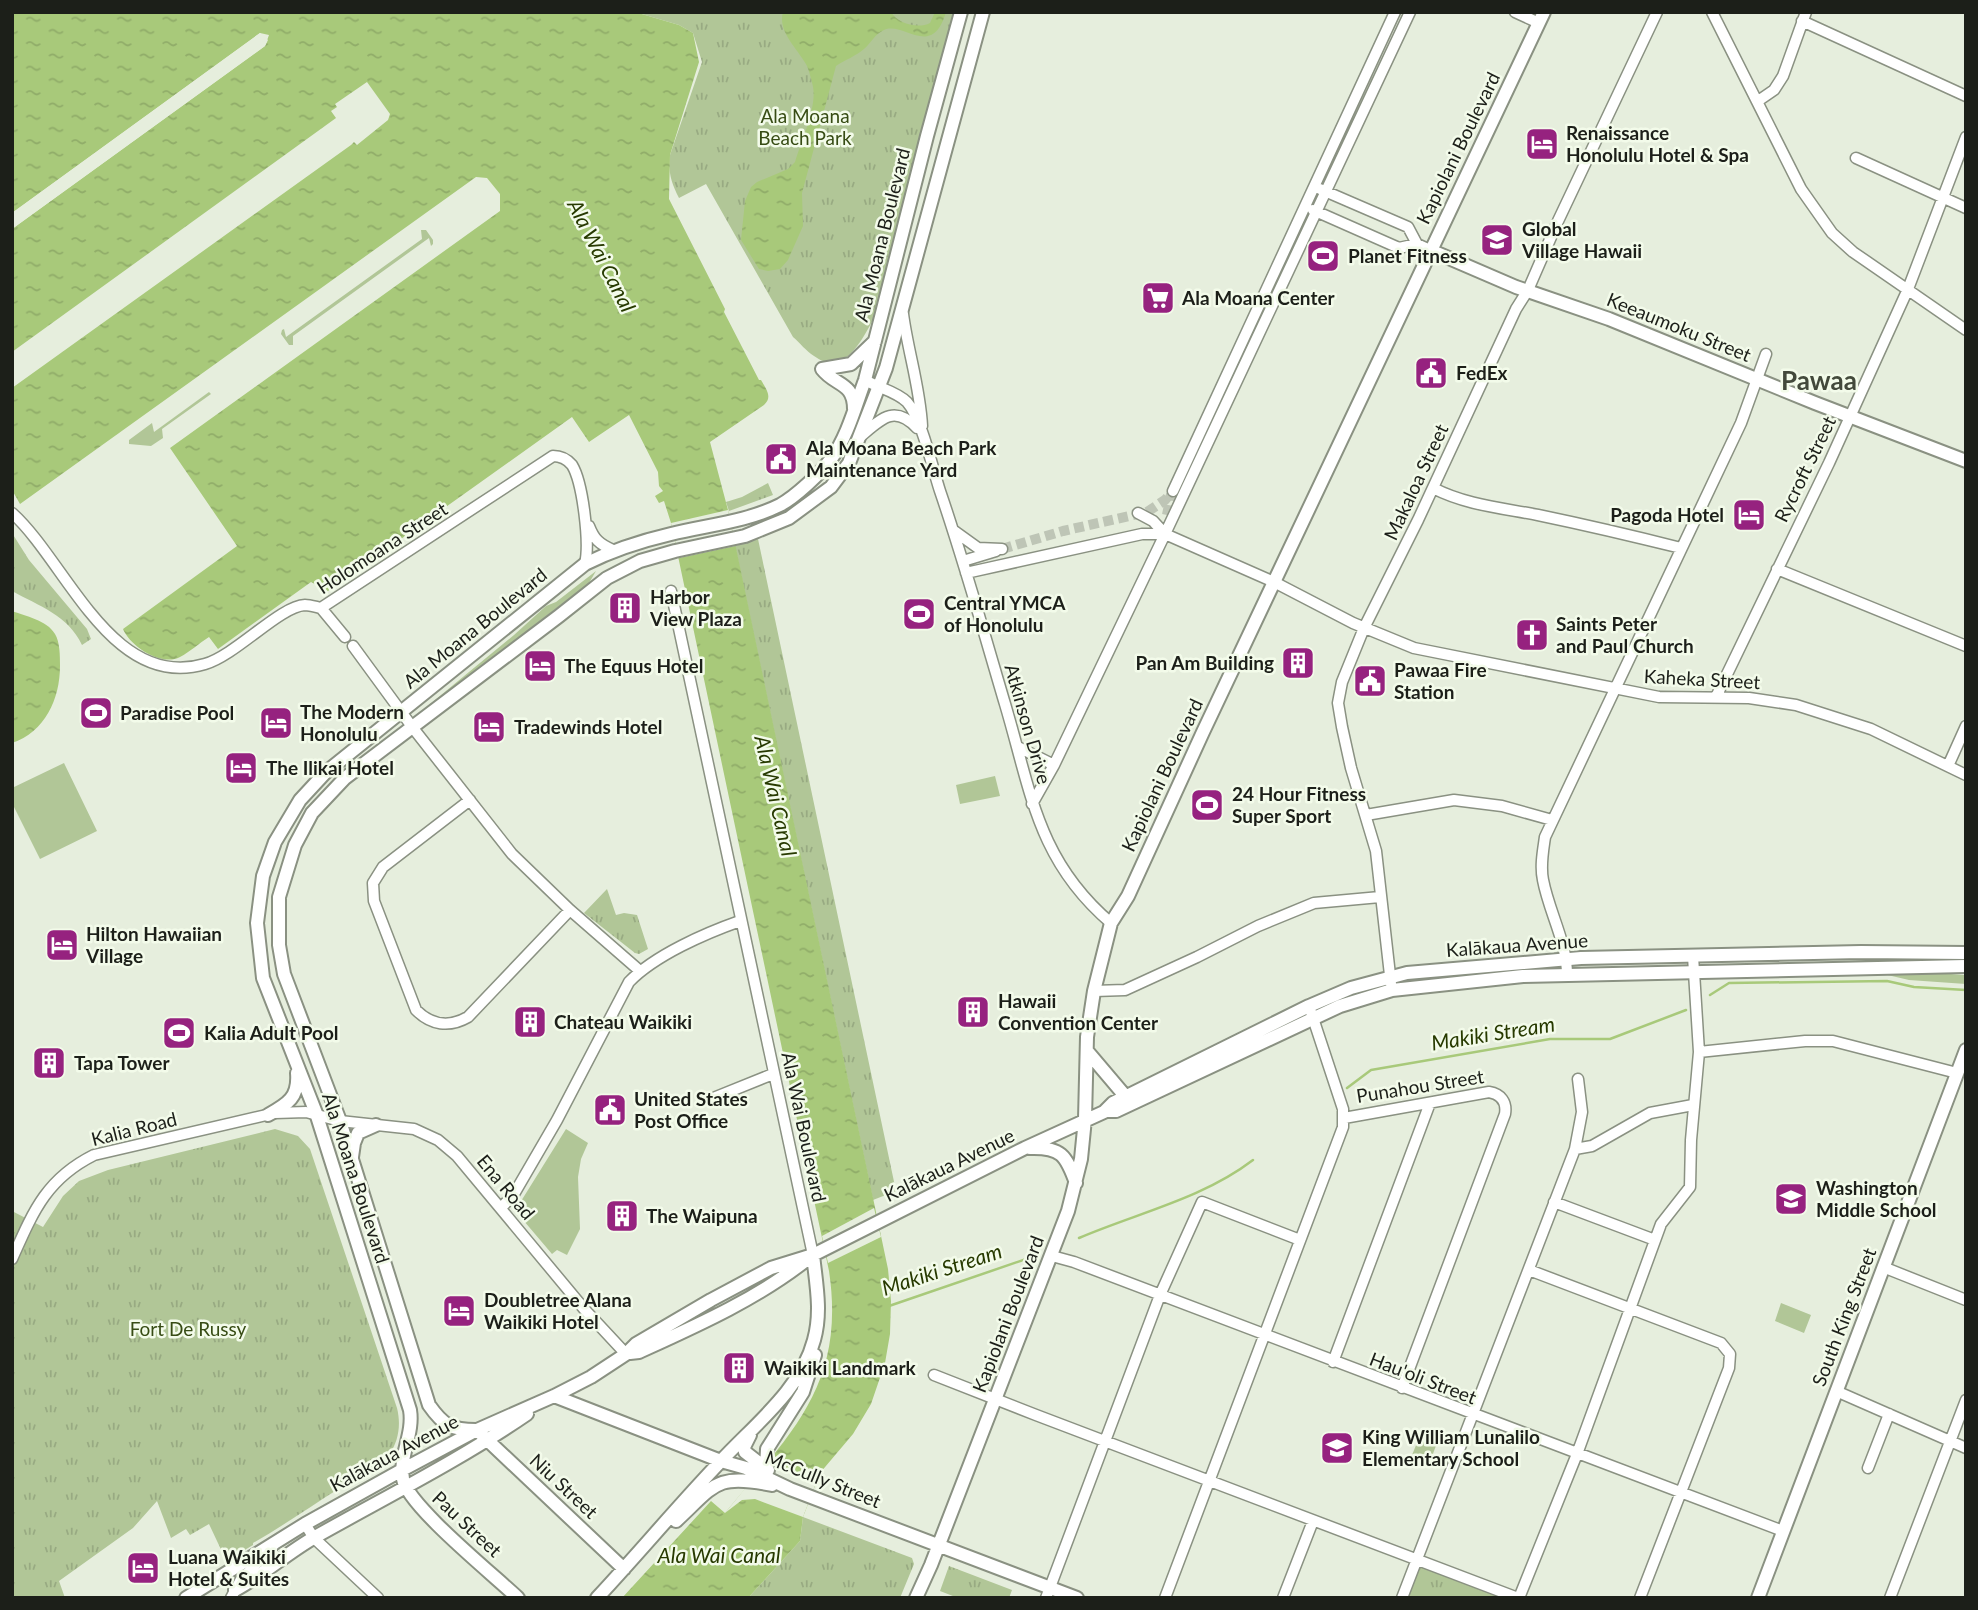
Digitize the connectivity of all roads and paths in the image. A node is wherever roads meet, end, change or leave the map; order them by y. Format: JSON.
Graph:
{"nodes":[{"id":1,"x":961,"y":12,"type":"edge"},
{"id":2,"x":983,"y":12,"type":"edge"},
{"id":3,"x":1395,"y":12,"type":"edge"},
{"id":4,"x":1409,"y":12,"type":"edge"},
{"id":5,"x":1515,"y":12,"type":"edge"},
{"id":6,"x":1657,"y":12,"type":"edge"},
{"id":7,"x":1712,"y":12,"type":"edge"},
{"id":8,"x":1804,"y":17,"type":"edge"},
{"id":9,"x":1541,"y":18,"type":"edge"},
{"id":10,"x":1966,"y":96,"type":"edge"},
{"id":11,"x":1758,"y":101,"type":"junction"},
{"id":12,"x":1966,"y":137,"type":"edge"},
{"id":13,"x":1856,"y":158,"type":"dead end"},
{"id":14,"x":1315,"y":186,"type":"junction"},
{"id":15,"x":1326,"y":191,"type":"junction"},
{"id":16,"x":1943,"y":197,"type":"junction"},
{"id":17,"x":1306,"y":207,"type":"junction"},
{"id":18,"x":1966,"y":208,"type":"edge"},
{"id":19,"x":1318,"y":212,"type":"junction"},
{"id":20,"x":1417,"y":244,"type":"junction"},
{"id":21,"x":1430,"y":250,"type":"junction"},
{"id":22,"x":1908,"y":289,"type":"junction"},
{"id":23,"x":1528,"y":290,"type":"junction"},
{"id":24,"x":902,"y":309,"type":"junction"},
{"id":25,"x":1966,"y":330,"type":"edge"},
{"id":26,"x":876,"y":340,"type":"junction"},
{"id":27,"x":1766,"y":354,"type":"dead end"},
{"id":28,"x":1757,"y":379,"type":"junction"},
{"id":29,"x":865,"y":380,"type":"junction"},
{"id":30,"x":879,"y":388,"type":"junction"},
{"id":31,"x":853,"y":413,"type":"junction"},
{"id":32,"x":1850,"y":416,"type":"junction"},
{"id":33,"x":922,"y":434,"type":"junction"},
{"id":34,"x":860,"y":437,"type":"junction"},
{"id":35,"x":1966,"y":461,"type":"edge"},
{"id":36,"x":1433,"y":488,"type":"junction"},
{"id":37,"x":1172,"y":491,"type":"tunnel mouth"},
{"id":38,"x":12,"y":513,"type":"edge"},
{"id":39,"x":1138,"y":513,"type":"dead end"},
{"id":40,"x":1167,"y":515,"type":"tunnel mouth"},
{"id":41,"x":585,"y":516,"type":"junction"},
{"id":42,"x":953,"y":530,"type":"junction"},
{"id":43,"x":1165,"y":534,"type":"junction"},
{"id":44,"x":1681,"y":548,"type":"junction"},
{"id":45,"x":612,"y":550,"type":"junction"},
{"id":46,"x":963,"y":561,"type":"junction"},
{"id":47,"x":585,"y":564,"type":"junction"},
{"id":48,"x":1777,"y":569,"type":"junction"},
{"id":49,"x":966,"y":573,"type":"junction"},
{"id":50,"x":1274,"y":582,"type":"junction"},
{"id":51,"x":671,"y":591,"type":"dead end"},
{"id":52,"x":321,"y":608,"type":"junction"},
{"id":53,"x":1364,"y":628,"type":"junction"},
{"id":54,"x":345,"y":637,"type":"dead end"},
{"id":55,"x":353,"y":646,"type":"dead end"},
{"id":56,"x":1966,"y":646,"type":"edge"},
{"id":57,"x":1614,"y":690,"type":"junction"},
{"id":58,"x":1716,"y":697,"type":"junction"},
{"id":59,"x":401,"y":712,"type":"junction"},
{"id":60,"x":1966,"y":726,"type":"edge"},
{"id":61,"x":412,"y":728,"type":"junction"},
{"id":62,"x":1018,"y":747,"type":"junction"},
{"id":63,"x":1054,"y":765,"type":"junction"},
{"id":64,"x":1948,"y":766,"type":"junction"},
{"id":65,"x":1966,"y":775,"type":"edge"},
{"id":66,"x":470,"y":800,"type":"junction"},
{"id":67,"x":1032,"y":804,"type":"junction"},
{"id":68,"x":1366,"y":815,"type":"junction"},
{"id":69,"x":1552,"y":820,"type":"junction"},
{"id":70,"x":1380,"y":897,"type":"junction"},
{"id":71,"x":570,"y":910,"type":"junction"},
{"id":72,"x":740,"y":921,"type":"junction"},
{"id":73,"x":1111,"y":923,"type":"junction"},
{"id":74,"x":1966,"y":947,"type":"edge"},
{"id":75,"x":1947,"y":952,"type":"junction"},
{"id":76,"x":1966,"y":953,"type":"edge"},
{"id":77,"x":1693,"y":956,"type":"junction"},
{"id":78,"x":1567,"y":959,"type":"junction"},
{"id":79,"x":1966,"y":968,"type":"edge"},
{"id":80,"x":640,"y":971,"type":"junction"},
{"id":81,"x":1695,"y":971,"type":"junction"},
{"id":82,"x":1567,"y":975,"type":"junction"},
{"id":83,"x":1391,"y":983,"type":"junction"},
{"id":84,"x":1094,"y":991,"type":"junction"},
{"id":85,"x":1311,"y":1012,"type":"junction"},
{"id":86,"x":1966,"y":1050,"type":"edge"},
{"id":87,"x":1087,"y":1051,"type":"junction"},
{"id":88,"x":1699,"y":1052,"type":"junction"},
{"id":89,"x":297,"y":1065,"type":"junction"},
{"id":90,"x":773,"y":1074,"type":"junction"},
{"id":91,"x":1961,"y":1074,"type":"edge"},
{"id":92,"x":1578,"y":1079,"type":"dead end"},
{"id":93,"x":1126,"y":1097,"type":"junction"},
{"id":94,"x":710,"y":1099,"type":"dead end"},
{"id":95,"x":1430,"y":1102,"type":"junction"},
{"id":96,"x":1693,"y":1105,"type":"junction"},
{"id":97,"x":1104,"y":1112,"type":"junction"},
{"id":98,"x":316,"y":1113,"type":"junction"},
{"id":99,"x":268,"y":1115,"type":"junction"},
{"id":100,"x":1344,"y":1118,"type":"junction"},
{"id":101,"x":1086,"y":1119,"type":"junction"},
{"id":102,"x":340,"y":1121,"type":"junction"},
{"id":103,"x":376,"y":1125,"type":"junction"},
{"id":104,"x":1025,"y":1148,"type":"junction"},
{"id":105,"x":1575,"y":1149,"type":"junction"},
{"id":106,"x":352,"y":1161,"type":"junction"},
{"id":107,"x":1076,"y":1183,"type":"junction"},
{"id":108,"x":1554,"y":1202,"type":"junction"},
{"id":109,"x":501,"y":1208,"type":"junction"},
{"id":110,"x":1300,"y":1240,"type":"junction"},
{"id":111,"x":1655,"y":1240,"type":"junction"},
{"id":112,"x":813,"y":1255,"type":"junction"},
{"id":113,"x":1052,"y":1256,"type":"junction"},
{"id":114,"x":12,"y":1259,"type":"edge"},
{"id":115,"x":1883,"y":1267,"type":"junction"},
{"id":116,"x":1529,"y":1270,"type":"junction"},
{"id":117,"x":1160,"y":1295,"type":"junction"},
{"id":118,"x":1966,"y":1300,"type":"edge"},
{"id":119,"x":1630,"y":1308,"type":"junction"},
{"id":120,"x":819,"y":1311,"type":"junction"},
{"id":121,"x":1264,"y":1335,"type":"junction"},
{"id":122,"x":626,"y":1354,"type":"junction"},
{"id":123,"x":1333,"y":1362,"type":"junction"},
{"id":124,"x":934,"y":1375,"type":"dead end"},
{"id":125,"x":1402,"y":1388,"type":"junction"},
{"id":126,"x":1836,"y":1391,"type":"junction"},
{"id":127,"x":554,"y":1396,"type":"junction"},
{"id":128,"x":995,"y":1399,"type":"junction"},
{"id":129,"x":1966,"y":1400,"type":"edge"},
{"id":130,"x":1889,"y":1414,"type":"junction"},
{"id":131,"x":1472,"y":1415,"type":"junction"},
{"id":132,"x":757,"y":1424,"type":"junction"},
{"id":133,"x":477,"y":1430,"type":"junction"},
{"id":134,"x":1950,"y":1440,"type":"junction"},
{"id":135,"x":487,"y":1441,"type":"junction"},
{"id":136,"x":1105,"y":1442,"type":"junction"},
{"id":137,"x":1966,"y":1448,"type":"edge"},
{"id":138,"x":1577,"y":1454,"type":"junction"},
{"id":139,"x":721,"y":1461,"type":"junction"},
{"id":140,"x":763,"y":1464,"type":"junction"},
{"id":141,"x":1868,"y":1468,"type":"dead end"},
{"id":142,"x":402,"y":1470,"type":"junction"},
{"id":143,"x":1208,"y":1480,"type":"junction"},
{"id":144,"x":405,"y":1487,"type":"junction"},
{"id":145,"x":790,"y":1489,"type":"junction"},
{"id":146,"x":1680,"y":1494,"type":"junction"},
{"id":147,"x":1313,"y":1521,"type":"junction"},
{"id":148,"x":305,"y":1524,"type":"junction"},
{"id":149,"x":1783,"y":1531,"type":"junction"},
{"id":150,"x":314,"y":1538,"type":"junction"},
{"id":151,"x":276,"y":1542,"type":"junction"},
{"id":152,"x":939,"y":1545,"type":"junction"},
{"id":153,"x":1416,"y":1560,"type":"junction"},
{"id":154,"x":624,"y":1569,"type":"junction"},
{"id":155,"x":1048,"y":1592,"type":"edge"},
{"id":156,"x":919,"y":1594,"type":"edge"},
{"id":157,"x":234,"y":1596,"type":"edge"},
{"id":158,"x":186,"y":1598,"type":"edge"},
{"id":159,"x":378,"y":1598,"type":"edge"},
{"id":160,"x":518,"y":1598,"type":"edge"},
{"id":161,"x":597,"y":1598,"type":"edge"},
{"id":162,"x":1077,"y":1598,"type":"edge"},
{"id":163,"x":1165,"y":1598,"type":"edge"},
{"id":164,"x":1283,"y":1598,"type":"edge"},
{"id":165,"x":1402,"y":1598,"type":"edge"},
{"id":166,"x":1518,"y":1598,"type":"edge"},
{"id":167,"x":1640,"y":1598,"type":"edge"},
{"id":168,"x":1758,"y":1598,"type":"edge"},
{"id":169,"x":1890,"y":1598,"type":"edge"}],
"edges":[{"from":1,"to":26,"type":"main road","name":"Ala Moana Boulevard"},
{"from":2,"to":24,"type":"main road","name":"Ala Moana Boulevard"},
{"from":3,"to":14,"type":"street"},
{"from":4,"to":15,"type":"street"},
{"from":5,"to":9,"type":"street"},
{"from":6,"to":23,"type":"street","name":"Makaloa Street"},
{"from":7,"to":11,"type":"street"},
{"from":8,"to":10,"type":"street"},
{"from":8,"to":11,"type":"street"},
{"from":9,"to":21,"type":"main road","name":"Kapiolani Boulevard"},
{"from":11,"to":22,"type":"street"},
{"from":12,"to":16,"type":"street","name":"Rycroft Street"},
{"from":13,"to":16,"type":"street"},
{"from":14,"to":15,"type":"street","name":"Keeaumoku Street"},
{"from":14,"to":17,"type":"street"},
{"from":15,"to":19,"type":"street"},
{"from":15,"to":20,"type":"street","name":"Keeaumoku Street"},
{"from":16,"to":18,"type":"street"},
{"from":16,"to":22,"type":"street","name":"Rycroft Street"},
{"from":17,"to":19,"type":"street","name":"Keeaumoku Street"},
{"from":17,"to":37,"type":"street"},
{"from":19,"to":20,"type":"street","name":"Keeaumoku Street"},
{"from":19,"to":43,"type":"street"},
{"from":20,"to":21,"type":"street","name":"Keeaumoku Street"},
{"from":21,"to":23,"type":"main road","name":"Keeaumoku Street"},
{"from":21,"to":50,"type":"main road","name":"Kapiolani Boulevard"},
{"from":22,"to":25,"type":"street"},
{"from":22,"to":32,"type":"street","name":"Rycroft Street"},
{"from":23,"to":28,"type":"main road","name":"Keeaumoku Street"},
{"from":23,"to":36,"type":"street","name":"Makaloa Street"},
{"from":24,"to":30,"type":"main road","name":"Ala Moana Boulevard"},
{"from":24,"to":33,"type":"street"},
{"from":26,"to":29,"type":"main road","name":"Ala Moana Boulevard"},
{"from":26,"to":31,"type":"main road"},
{"from":27,"to":28,"type":"street"},
{"from":28,"to":32,"type":"main road","name":"Keeaumoku Street"},
{"from":28,"to":44,"type":"street"},
{"from":29,"to":30,"type":"street","name":"Atkinson Drive"},
{"from":29,"to":31,"type":"main road","name":"Ala Moana Boulevard"},
{"from":30,"to":33,"type":"street","name":"Atkinson Drive"},
{"from":30,"to":34,"type":"main road","name":"Ala Moana Boulevard"},
{"from":31,"to":45,"type":"main road","name":"Ala Moana Boulevard"},
{"from":32,"to":35,"type":"main road","name":"Keeaumoku Street"},
{"from":32,"to":48,"type":"street","name":"Rycroft Street"},
{"from":33,"to":34,"type":"street"},
{"from":33,"to":42,"type":"street","name":"Atkinson Drive"},
{"from":34,"to":61,"type":"main road","name":"Ala Moana Boulevard"},
{"from":36,"to":44,"type":"street"},
{"from":36,"to":53,"type":"street","name":"Makaloa Street"},
{"from":38,"to":52,"type":"street","name":"Holomoana Street"},
{"from":39,"to":43,"type":"street"},
{"from":40,"to":43,"type":"street"},
{"from":41,"to":45,"type":"street","name":"Holomoana Street"},
{"from":41,"to":47,"type":"street","name":"Holomoana Street"},
{"from":41,"to":52,"type":"street","name":"Holomoana Street"},
{"from":42,"to":46,"type":"street","name":"Atkinson Drive"},
{"from":42,"to":46,"type":"street"},
{"from":43,"to":49,"type":"street"},
{"from":43,"to":50,"type":"street","name":"Kaheka Street"},
{"from":43,"to":63,"type":"street"},
{"from":44,"to":57,"type":"street"},
{"from":45,"to":47,"type":"main road","name":"Ala Moana Boulevard"},
{"from":46,"to":49,"type":"street","name":"Atkinson Drive"},
{"from":47,"to":59,"type":"main road","name":"Ala Moana Boulevard"},
{"from":48,"to":56,"type":"street"},
{"from":48,"to":58,"type":"street","name":"Rycroft Street"},
{"from":49,"to":62,"type":"street","name":"Atkinson Drive"},
{"from":50,"to":53,"type":"street","name":"Kaheka Street"},
{"from":50,"to":73,"type":"main road","name":"Kapiolani Boulevard"},
{"from":51,"to":72,"type":"street","name":"Ala Wai Boulevard"},
{"from":52,"to":54,"type":"street"},
{"from":53,"to":57,"type":"street","name":"Kaheka Street"},
{"from":53,"to":68,"type":"street","name":"Makaloa Street"},
{"from":55,"to":59,"type":"street"},
{"from":57,"to":58,"type":"street","name":"Kaheka Street"},
{"from":57,"to":69,"type":"street"},
{"from":58,"to":64,"type":"street","name":"Kaheka Street"},
{"from":59,"to":61,"type":"street"},
{"from":59,"to":89,"type":"main road","name":"Ala Moana Boulevard"},
{"from":60,"to":64,"type":"street"},
{"from":61,"to":66,"type":"street"},
{"from":61,"to":102,"type":"main road","name":"Ala Moana Boulevard"},
{"from":62,"to":63,"type":"street"},
{"from":62,"to":67,"type":"street","name":"Atkinson Drive"},
{"from":63,"to":67,"type":"street"},
{"from":64,"to":65,"type":"street","name":"Kaheka Street"},
{"from":66,"to":71,"type":"street"},
{"from":66,"to":71,"type":"street"},
{"from":67,"to":73,"type":"street","name":"Atkinson Drive"},
{"from":68,"to":69,"type":"street"},
{"from":68,"to":70,"type":"street","name":"Makaloa Street"},
{"from":69,"to":78,"type":"street"},
{"from":70,"to":83,"type":"street","name":"Makaloa Street"},
{"from":70,"to":84,"type":"street"},
{"from":71,"to":80,"type":"street"},
{"from":72,"to":80,"type":"street"},
{"from":72,"to":90,"type":"street","name":"Ala Wai Boulevard"},
{"from":73,"to":84,"type":"main road","name":"Kapiolani Boulevard"},
{"from":74,"to":75,"type":"main road"},
{"from":75,"to":76,"type":"main road","name":"Kalākaua Avenue"},
{"from":75,"to":77,"type":"main road","name":"Kalākaua Avenue"},
{"from":77,"to":78,"type":"main road","name":"Kalākaua Avenue"},
{"from":77,"to":81,"type":"street"},
{"from":78,"to":82,"type":"street"},
{"from":78,"to":83,"type":"main road","name":"Kalākaua Avenue"},
{"from":79,"to":81,"type":"main road","name":"Kalākaua Avenue"},
{"from":80,"to":109,"type":"street"},
{"from":81,"to":82,"type":"main road","name":"Kalākaua Avenue"},
{"from":81,"to":88,"type":"street"},
{"from":82,"to":83,"type":"main road","name":"Kalākaua Avenue"},
{"from":83,"to":85,"type":"main road","name":"Kalākaua Avenue"},
{"from":84,"to":87,"type":"main road","name":"Kapiolani Boulevard"},
{"from":85,"to":93,"type":"main road","name":"Kalākaua Avenue"},
{"from":85,"to":97,"type":"main road","name":"Kalākaua Avenue"},
{"from":85,"to":100,"type":"street"},
{"from":86,"to":91,"type":"main road","name":"South King Street"},
{"from":87,"to":93,"type":"main road"},
{"from":87,"to":101,"type":"main road","name":"Kapiolani Boulevard"},
{"from":88,"to":91,"type":"street"},
{"from":88,"to":96,"type":"street"},
{"from":89,"to":98,"type":"main road","name":"Ala Moana Boulevard"},
{"from":89,"to":99,"type":"main road"},
{"from":90,"to":94,"type":"street"},
{"from":90,"to":112,"type":"street","name":"Ala Wai Boulevard"},
{"from":91,"to":115,"type":"main road","name":"South King Street"},
{"from":92,"to":105,"type":"street"},
{"from":93,"to":97,"type":"main road","name":"Kalākaua Avenue"},
{"from":95,"to":100,"type":"street","name":"Punahou Street"},
{"from":95,"to":123,"type":"street"},
{"from":95,"to":125,"type":"street","name":"Punahou Street"},
{"from":96,"to":105,"type":"street"},
{"from":96,"to":111,"type":"street"},
{"from":97,"to":101,"type":"main road","name":"Kalākaua Avenue"},
{"from":98,"to":99,"type":"street","name":"Kalia Road"},
{"from":98,"to":102,"type":"street","name":"Ena Road"},
{"from":98,"to":142,"type":"main road","name":"Ala Moana Boulevard"},
{"from":99,"to":114,"type":"street","name":"Kalia Road"},
{"from":100,"to":110,"type":"street"},
{"from":101,"to":104,"type":"main road","name":"Kalākaua Avenue"},
{"from":101,"to":107,"type":"main road","name":"Kapiolani Boulevard"},
{"from":102,"to":103,"type":"street","name":"Ena Road"},
{"from":102,"to":106,"type":"main road","name":"Ala Moana Boulevard"},
{"from":103,"to":106,"type":"main road"},
{"from":103,"to":109,"type":"street","name":"Ena Road"},
{"from":104,"to":107,"type":"main road"},
{"from":104,"to":112,"type":"main road","name":"Kalākaua Avenue"},
{"from":105,"to":108,"type":"street"},
{"from":106,"to":133,"type":"main road","name":"Ala Moana Boulevard"},
{"from":107,"to":113,"type":"main road","name":"Kapiolani Boulevard"},
{"from":108,"to":111,"type":"street"},
{"from":108,"to":116,"type":"street"},
{"from":109,"to":122,"type":"street","name":"Ena Road"},
{"from":110,"to":117,"type":"street"},
{"from":110,"to":121,"type":"street"},
{"from":111,"to":119,"type":"street"},
{"from":112,"to":120,"type":"main road","name":"Ala Wai Boulevard"},
{"from":112,"to":122,"type":"main road","name":"Kalākaua Avenue"},
{"from":113,"to":117,"type":"street","name":"Hau'oli Street"},
{"from":113,"to":128,"type":"main road","name":"Kapiolani Boulevard"},
{"from":115,"to":118,"type":"street"},
{"from":115,"to":126,"type":"main road","name":"South King Street"},
{"from":116,"to":119,"type":"street"},
{"from":116,"to":131,"type":"street"},
{"from":117,"to":121,"type":"street","name":"Hau'oli Street"},
{"from":117,"to":136,"type":"street"},
{"from":119,"to":138,"type":"street"},
{"from":119,"to":146,"type":"street"},
{"from":120,"to":132,"type":"main road","name":"Ala Wai Boulevard"},
{"from":120,"to":140,"type":"main road"},
{"from":121,"to":123,"type":"street","name":"Hau'oli Street"},
{"from":121,"to":143,"type":"street"},
{"from":122,"to":127,"type":"main road","name":"Kalākaua Avenue"},
{"from":123,"to":125,"type":"street","name":"Hau'oli Street"},
{"from":124,"to":128,"type":"street"},
{"from":125,"to":131,"type":"street","name":"Hau'oli Street"},
{"from":126,"to":130,"type":"street"},
{"from":126,"to":149,"type":"main road","name":"South King Street"},
{"from":127,"to":133,"type":"main road","name":"Kalākaua Avenue"},
{"from":127,"to":135,"type":"main road"},
{"from":127,"to":139,"type":"main road","name":"McCully Street"},
{"from":128,"to":136,"type":"street"},
{"from":128,"to":152,"type":"main road","name":"Kapiolani Boulevard"},
{"from":129,"to":134,"type":"street"},
{"from":130,"to":134,"type":"street"},
{"from":130,"to":141,"type":"street"},
{"from":131,"to":138,"type":"street","name":"Hau'oli Street"},
{"from":131,"to":153,"type":"street"},
{"from":132,"to":139,"type":"main road","name":"Ala Wai Boulevard"},
{"from":132,"to":140,"type":"main road"},
{"from":133,"to":135,"type":"main road","name":"Niu Street"},
{"from":133,"to":142,"type":"main road","name":"Kalākaua Avenue"},
{"from":134,"to":137,"type":"street"},
{"from":134,"to":169,"type":"street"},
{"from":135,"to":144,"type":"main road"},
{"from":135,"to":154,"type":"main road","name":"Niu Street"},
{"from":136,"to":143,"type":"street"},
{"from":136,"to":155,"type":"street"},
{"from":138,"to":146,"type":"street","name":"Hau'oli Street"},
{"from":138,"to":166,"type":"street"},
{"from":139,"to":145,"type":"main road","name":"McCully Street"},
{"from":139,"to":154,"type":"main road","name":"Ala Wai Boulevard"},
{"from":140,"to":145,"type":"main road"},
{"from":142,"to":144,"type":"main road","name":"Pau Street"},
{"from":142,"to":148,"type":"main road","name":"Kalākaua Avenue"},
{"from":143,"to":147,"type":"street"},
{"from":143,"to":163,"type":"street"},
{"from":144,"to":150,"type":"main road"},
{"from":144,"to":160,"type":"main road","name":"Pau Street"},
{"from":145,"to":152,"type":"main road","name":"McCully Street"},
{"from":145,"to":154,"type":"main road"},
{"from":146,"to":149,"type":"street","name":"Hau'oli Street"},
{"from":146,"to":167,"type":"street"},
{"from":147,"to":153,"type":"street"},
{"from":147,"to":164,"type":"street"},
{"from":148,"to":150,"type":"street"},
{"from":148,"to":151,"type":"main road","name":"Kalākaua Avenue"},
{"from":149,"to":168,"type":"main road","name":"South King Street"},
{"from":150,"to":157,"type":"main road"},
{"from":150,"to":159,"type":"street"},
{"from":151,"to":157,"type":"street"},
{"from":151,"to":158,"type":"main road","name":"Kalākaua Avenue"},
{"from":152,"to":155,"type":"main road","name":"McCully Street"},
{"from":152,"to":156,"type":"main road","name":"Kapiolani Boulevard"},
{"from":153,"to":165,"type":"street"},
{"from":153,"to":166,"type":"street"},
{"from":154,"to":161,"type":"main road","name":"Ala Wai Boulevard"},
{"from":155,"to":162,"type":"main road","name":"McCully Street"}]}
